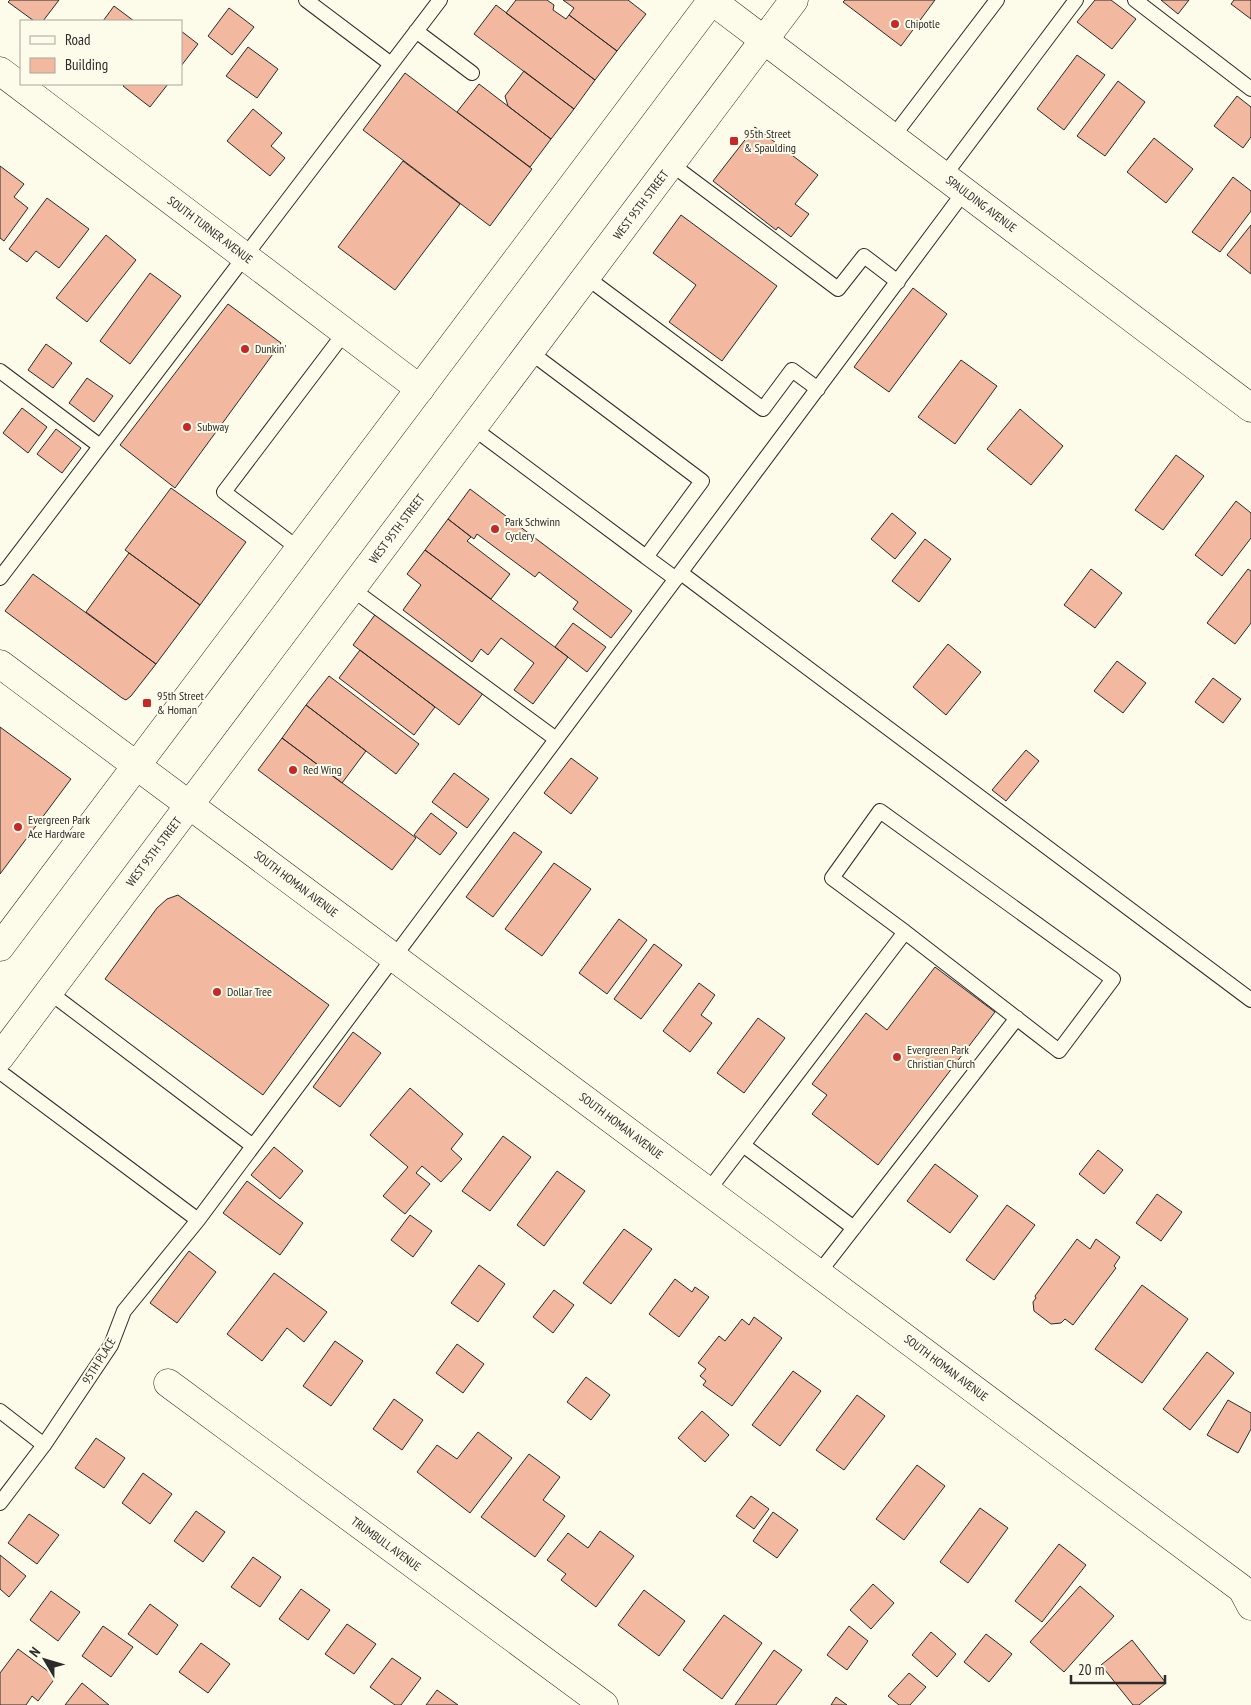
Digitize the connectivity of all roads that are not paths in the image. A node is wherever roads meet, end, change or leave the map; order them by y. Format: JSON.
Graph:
{"nodes":[{"id":1,"x":306,"y":0,"type":"edge"},
{"id":2,"x":440,"y":0,"type":"edge"},
{"id":3,"x":712,"y":0,"type":"edge"},
{"id":4,"x":794,"y":0,"type":"edge"},
{"id":5,"x":1076,"y":0,"type":"edge"},
{"id":6,"x":1134,"y":0,"type":"edge"},
{"id":7,"x":990,"y":2,"type":"edge"},
{"id":8,"x":416,"y":31,"type":"junction"},
{"id":9,"x":764,"y":40,"type":"junction"},
{"id":10,"x":391,"y":64,"type":"junction"},
{"id":11,"x":0,"y":72,"type":"edge"},
{"id":12,"x":472,"y":73,"type":"dead end"},
{"id":13,"x":1251,"y":89,"type":"edge"},
{"id":14,"x":892,"y":138,"type":"junction"},
{"id":15,"x":671,"y":164,"type":"junction"},
{"id":16,"x":954,"y":184,"type":"junction"},
{"id":17,"x":245,"y":256,"type":"junction"},
{"id":18,"x":586,"y":277,"type":"junction"},
{"id":19,"x":898,"y":282,"type":"junction"},
{"id":20,"x":345,"y":332,"type":"junction"},
{"id":21,"x":530,"y":352,"type":"junction"},
{"id":22,"x":0,"y":370,"type":"edge"},
{"id":23,"x":420,"y":388,"type":"junction"},
{"id":24,"x":818,"y":389,"type":"junction"},
{"id":25,"x":1251,"y":408,"type":"edge"},
{"id":26,"x":473,"y":428,"type":"junction"},
{"id":27,"x":100,"y":446,"type":"junction"},
{"id":28,"x":299,"y":550,"type":"junction"},
{"id":29,"x":646,"y":557,"type":"junction"},
{"id":30,"x":678,"y":576,"type":"junction"},
{"id":31,"x":0,"y":578,"type":"edge"},
{"id":32,"x":352,"y":589,"type":"junction"},
{"id":33,"x":0,"y":664,"type":"edge"},
{"id":34,"x":556,"y":739,"type":"junction"},
{"id":35,"x":137,"y":766,"type":"junction"},
{"id":36,"x":190,"y":805,"type":"junction"},
{"id":37,"x":905,"y":932,"type":"junction"},
{"id":38,"x":0,"y":947,"type":"edge"},
{"id":39,"x":394,"y":957,"type":"junction"},
{"id":40,"x":49,"y":992,"type":"junction"},
{"id":41,"x":1251,"y":1000,"type":"edge"},
{"id":42,"x":1017,"y":1018,"type":"junction"},
{"id":43,"x":0,"y":1057,"type":"edge"},
{"id":44,"x":0,"y":1072,"type":"edge"},
{"id":45,"x":742,"y":1145,"type":"junction"},
{"id":46,"x":253,"y":1146,"type":"junction"},
{"id":47,"x":708,"y":1191,"type":"junction"},
{"id":48,"x":198,"y":1220,"type":"junction"},
{"id":49,"x":854,"y":1228,"type":"junction"},
{"id":50,"x":818,"y":1274,"type":"junction"},
{"id":51,"x":168,"y":1383,"type":"dead end"},
{"id":52,"x":0,"y":1411,"type":"edge"},
{"id":53,"x":44,"y":1445,"type":"junction"},
{"id":54,"x":0,"y":1503,"type":"edge"},
{"id":55,"x":1248,"y":1595,"type":"edge"},
{"id":56,"x":604,"y":1705,"type":"edge"}],
"edges":[{"from":1,"to":10,"type":"lane"},
{"from":2,"to":8,"type":"lane"},
{"from":3,"to":9,"type":"street","name":"SPAULDING AVENUE"},
{"from":3,"to":23,"type":"street"},
{"from":4,"to":9,"type":"street","name":"WEST 95TH STREET"},
{"from":5,"to":16,"type":"lane","name":"95TH PLACE"},
{"from":6,"to":13,"type":"lane"},
{"from":7,"to":14,"type":"lane"},
{"from":8,"to":10,"type":"lane"},
{"from":8,"to":12,"type":"lane"},
{"from":9,"to":14,"type":"street","name":"SPAULDING AVENUE"},
{"from":9,"to":15,"type":"street","name":"WEST 95TH STREET"},
{"from":10,"to":17,"type":"lane"},
{"from":11,"to":17,"type":"street","name":"SOUTH TURNER AVENUE"},
{"from":14,"to":16,"type":"street","name":"SPAULDING AVENUE"},
{"from":15,"to":18,"type":"street","name":"WEST 95TH STREET"},
{"from":15,"to":19,"type":"lane"},
{"from":16,"to":19,"type":"lane","name":"95TH PLACE"},
{"from":16,"to":25,"type":"street","name":"SPAULDING AVENUE"},
{"from":17,"to":20,"type":"street","name":"SOUTH TURNER AVENUE"},
{"from":17,"to":27,"type":"lane"},
{"from":18,"to":21,"type":"street","name":"WEST 95TH STREET"},
{"from":18,"to":24,"type":"lane"},
{"from":19,"to":24,"type":"lane","name":"95TH PLACE"},
{"from":20,"to":23,"type":"street","name":"SOUTH TURNER AVENUE"},
{"from":20,"to":28,"type":"lane"},
{"from":21,"to":26,"type":"street","name":"WEST 95TH STREET"},
{"from":21,"to":29,"type":"lane"},
{"from":22,"to":27,"type":"lane"},
{"from":23,"to":28,"type":"street"},
{"from":24,"to":30,"type":"lane","name":"95TH PLACE"},
{"from":26,"to":29,"type":"lane"},
{"from":26,"to":32,"type":"street","name":"WEST 95TH STREET"},
{"from":27,"to":31,"type":"lane"},
{"from":28,"to":35,"type":"street"},
{"from":29,"to":30,"type":"lane"},
{"from":30,"to":34,"type":"lane","name":"95TH PLACE"},
{"from":30,"to":41,"type":"lane"},
{"from":32,"to":34,"type":"lane"},
{"from":32,"to":36,"type":"street","name":"WEST 95TH STREET"},
{"from":33,"to":35,"type":"street","name":"SOUTH HOMAN AVENUE"},
{"from":34,"to":39,"type":"lane","name":"95TH PLACE"},
{"from":35,"to":36,"type":"street","name":"SOUTH HOMAN AVENUE"},
{"from":35,"to":38,"type":"street"},
{"from":36,"to":39,"type":"street","name":"SOUTH HOMAN AVENUE"},
{"from":36,"to":40,"type":"street","name":"WEST 95TH STREET"},
{"from":37,"to":42,"type":"lane"},
{"from":37,"to":42,"type":"lane"},
{"from":37,"to":45,"type":"lane"},
{"from":39,"to":46,"type":"lane","name":"95TH PLACE"},
{"from":39,"to":47,"type":"street","name":"SOUTH HOMAN AVENUE"},
{"from":40,"to":43,"type":"street","name":"WEST 95TH STREET"},
{"from":40,"to":46,"type":"lane"},
{"from":42,"to":49,"type":"lane"},
{"from":44,"to":48,"type":"lane"},
{"from":45,"to":47,"type":"lane"},
{"from":45,"to":49,"type":"lane"},
{"from":46,"to":48,"type":"lane","name":"95TH PLACE"},
{"from":47,"to":50,"type":"street","name":"SOUTH HOMAN AVENUE"},
{"from":48,"to":53,"type":"lane","name":"95TH PLACE"},
{"from":49,"to":50,"type":"lane"},
{"from":50,"to":55,"type":"street","name":"SOUTH HOMAN AVENUE"},
{"from":51,"to":56,"type":"street","name":"TRUMBULL AVENUE"},
{"from":52,"to":53,"type":"lane"},
{"from":53,"to":54,"type":"lane","name":"95TH PLACE"}]}
